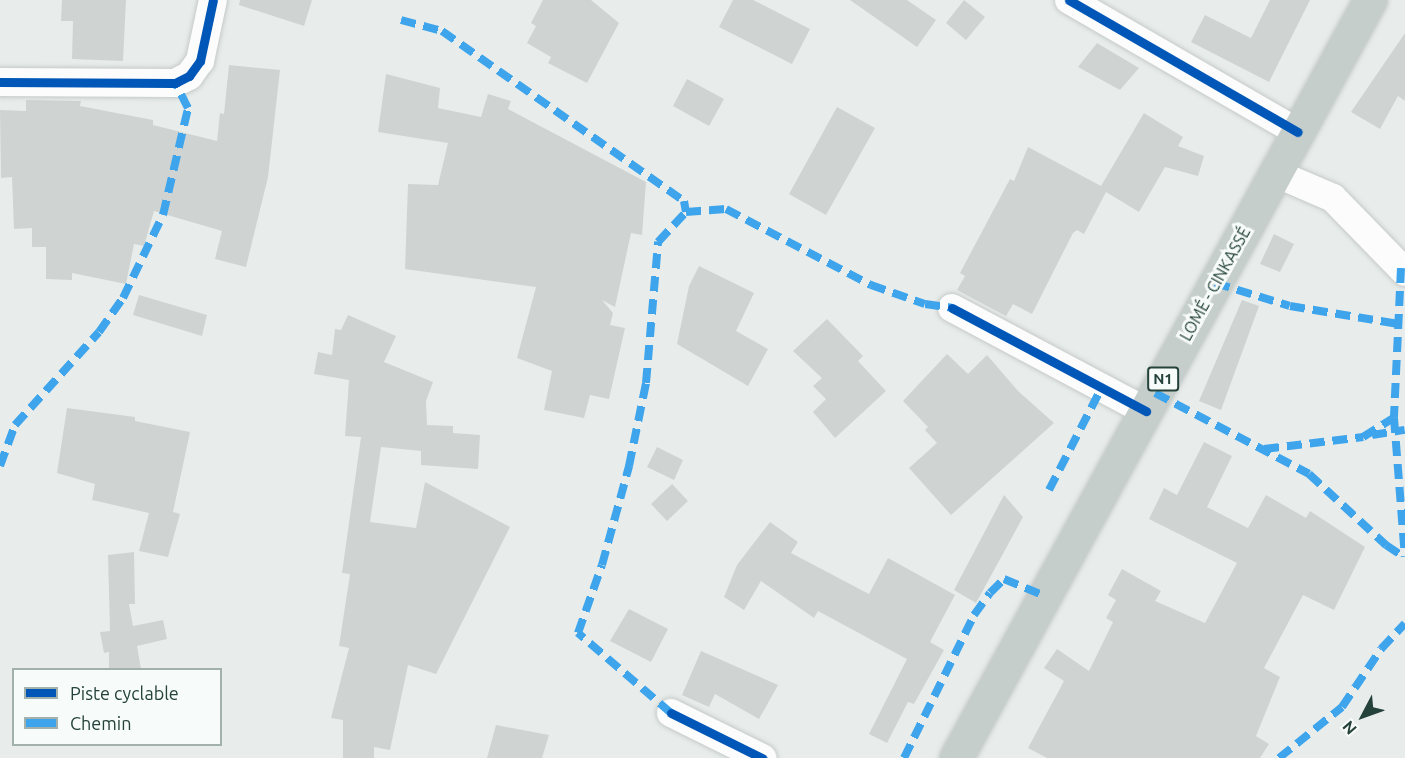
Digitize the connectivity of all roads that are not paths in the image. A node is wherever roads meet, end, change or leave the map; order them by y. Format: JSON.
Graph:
{"nodes":[{"id":1,"x":213,"y":0,"type":"edge"},
{"id":2,"x":1069,"y":0,"type":"edge"},
{"id":3,"x":1370,"y":0,"type":"edge"},
{"id":4,"x":0,"y":82,"type":"edge"},
{"id":5,"x":1298,"y":132,"type":"junction"},
{"id":6,"x":1275,"y":173,"type":"junction"},
{"id":7,"x":1405,"y":272,"type":"edge"},
{"id":8,"x":952,"y":308,"type":"dead end"},
{"id":9,"x":1146,"y":411,"type":"junction"},
{"id":10,"x":671,"y":713,"type":"dead end"},
{"id":11,"x":762,"y":758,"type":"edge"},
{"id":12,"x":956,"y":758,"type":"edge"}],
"edges":[{"from":1,"to":4,"type":"street"},
{"from":2,"to":5,"type":"street"},
{"from":3,"to":5,"type":"highway","name":"LOMÉ - CINKASSÉ","number":"N1"},
{"from":5,"to":6,"type":"highway","name":"LOMÉ - CINKASSÉ","number":"N1"},
{"from":6,"to":7,"type":"street"},
{"from":6,"to":9,"type":"highway","name":"LOMÉ - CINKASSÉ","number":"N1"},
{"from":8,"to":9,"type":"street"},
{"from":9,"to":12,"type":"highway","name":"LOMÉ - CINKASSÉ","number":"N1"},
{"from":10,"to":11,"type":"street"}]}
